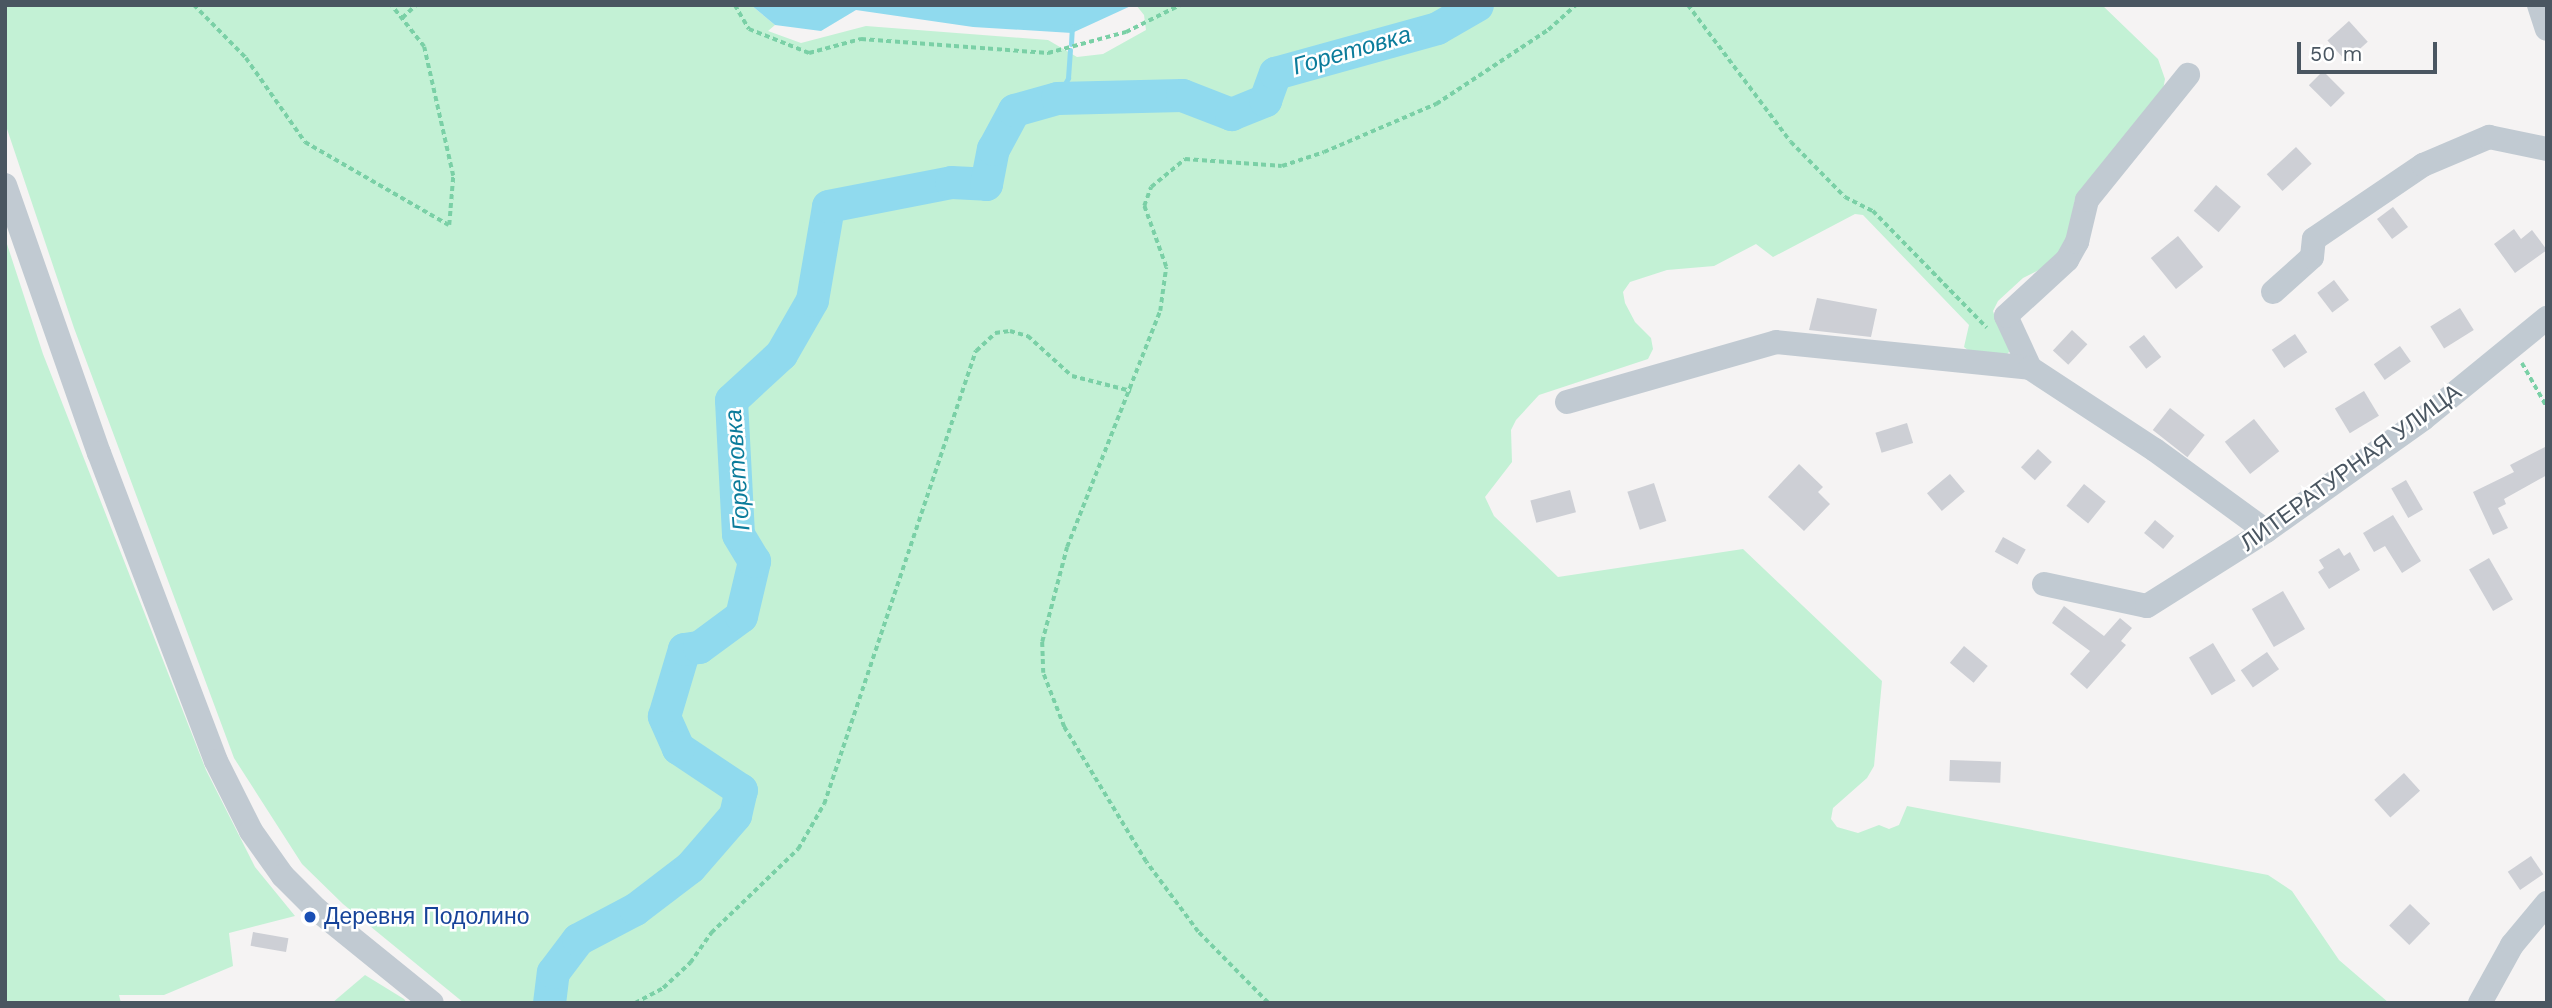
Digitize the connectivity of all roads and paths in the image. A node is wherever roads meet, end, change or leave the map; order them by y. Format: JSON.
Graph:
{"nodes":[{"id":1,"x":194,"y":5,"type":"edge"},
{"id":2,"x":391,"y":5,"type":"edge"},
{"id":3,"x":416,"y":5,"type":"edge"},
{"id":4,"x":735,"y":5,"type":"edge"},
{"id":5,"x":1180,"y":5,"type":"edge"},
{"id":6,"x":1576,"y":5,"type":"edge"},
{"id":7,"x":1688,"y":5,"type":"edge"},
{"id":8,"x":2539,"y":5,"type":"edge"},
{"id":9,"x":402,"y":18,"type":"junction"},
{"id":10,"x":2547,"y":29,"type":"edge"},
{"id":11,"x":2188,"y":75,"type":"dead end"},
{"id":12,"x":2547,"y":149,"type":"edge"},
{"id":13,"x":5,"y":185,"type":"edge"},
{"id":14,"x":2273,"y":292,"type":"dead end"},
{"id":15,"x":2547,"y":318,"type":"edge"},
{"id":16,"x":1995,"y":335,"type":"dead end"},
{"id":17,"x":2513,"y":346,"type":"junction"},
{"id":18,"x":2030,"y":368,"type":"junction"},
{"id":19,"x":1131,"y":391,"type":"junction"},
{"id":20,"x":1567,"y":402,"type":"dead end"},
{"id":21,"x":2547,"y":407,"type":"edge"},
{"id":22,"x":2266,"y":531,"type":"junction"},
{"id":23,"x":2044,"y":584,"type":"dead end"},
{"id":24,"x":2547,"y":903,"type":"edge"},
{"id":25,"x":432,"y":1003,"type":"edge"},
{"id":26,"x":635,"y":1003,"type":"edge"},
{"id":27,"x":1268,"y":1003,"type":"edge"},
{"id":28,"x":2480,"y":1003,"type":"edge"}],
"edges":[{"from":1,"to":9,"type":"path"},
{"from":2,"to":9,"type":"path"},
{"from":3,"to":9,"type":"path"},
{"from":4,"to":5,"type":"path"},
{"from":6,"to":19,"type":"path"},
{"from":7,"to":16,"type":"path"},
{"from":8,"to":10,"type":"street"},
{"from":11,"to":18,"type":"street"},
{"from":12,"to":14,"type":"street"},
{"from":13,"to":25,"type":"street"},
{"from":15,"to":17,"type":"street","name":"ЛИТЕРАТУРНАЯ УЛИЦА"},
{"from":17,"to":21,"type":"path"},
{"from":17,"to":22,"type":"street","name":"ЛИТЕРАТУРНАЯ УЛИЦА"},
{"from":18,"to":20,"type":"street"},
{"from":18,"to":22,"type":"street"},
{"from":19,"to":26,"type":"path"},
{"from":19,"to":27,"type":"path"},
{"from":22,"to":23,"type":"street","name":"ЛИТЕРАТУРНАЯ УЛИЦА"},
{"from":24,"to":28,"type":"street"}]}
